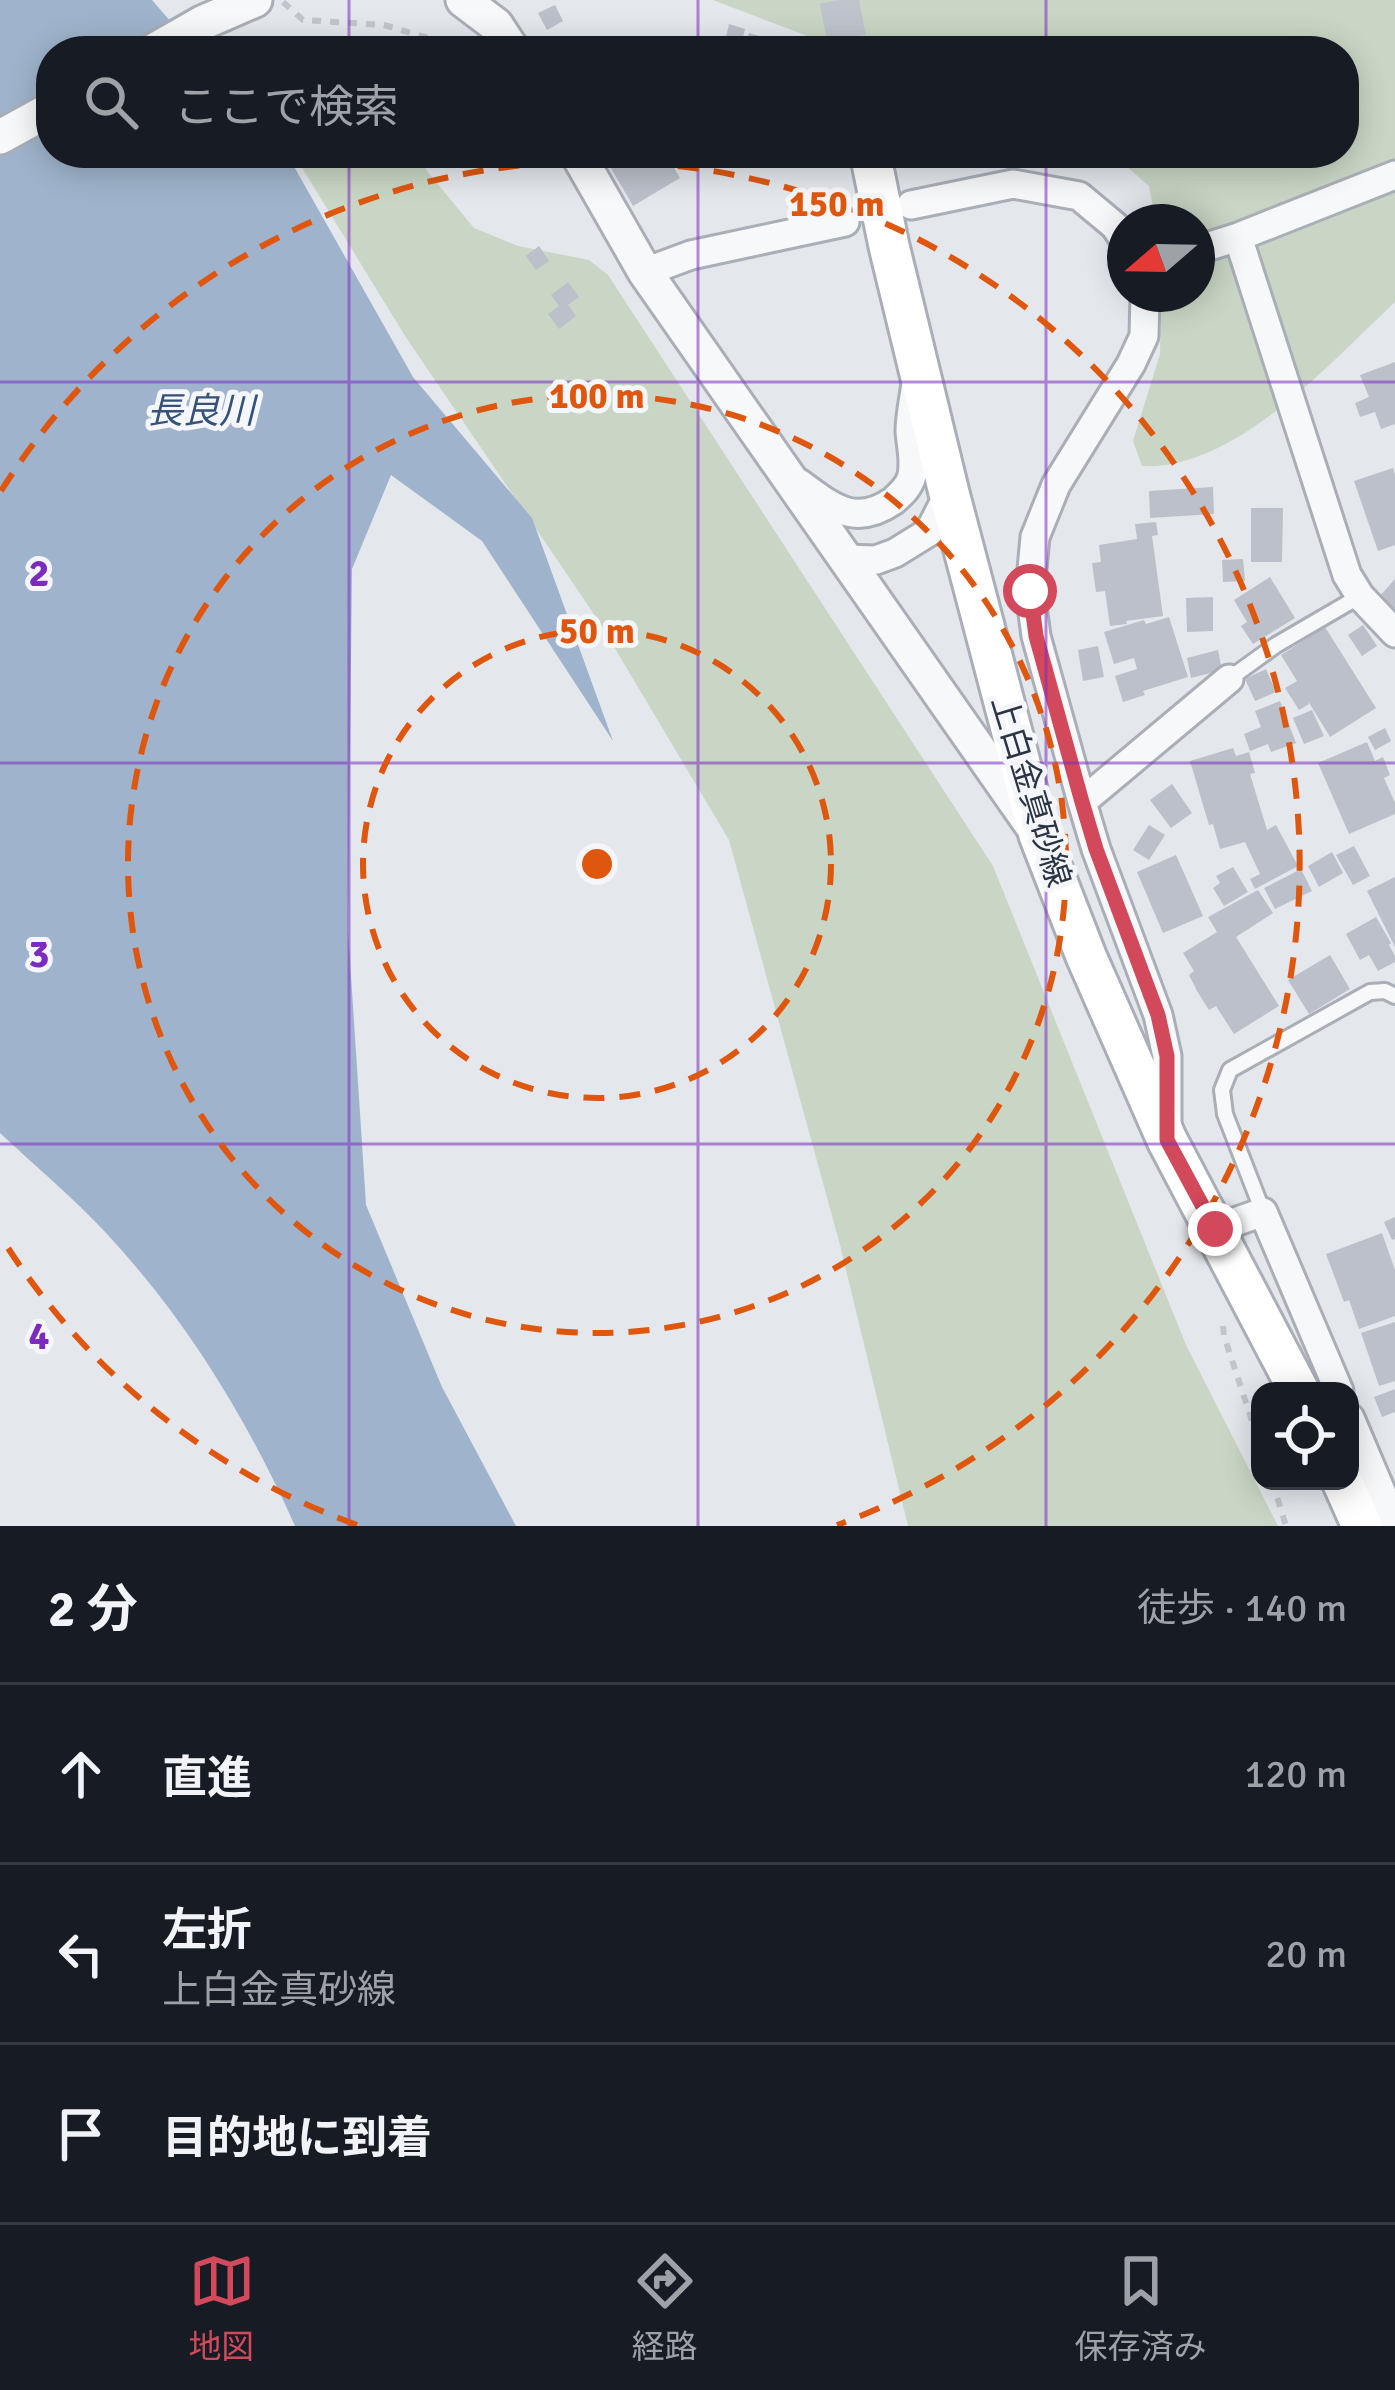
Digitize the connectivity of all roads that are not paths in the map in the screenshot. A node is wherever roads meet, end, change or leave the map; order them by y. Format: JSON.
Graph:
{"nodes":[{"id":1,"x":255,"y":0,"type":"edge"},
{"id":2,"x":463,"y":0,"type":"edge"},
{"id":3,"x":179,"y":36,"type":"edge"},
{"id":4,"x":502,"y":36,"type":"edge"},
{"id":5,"x":36,"y":117,"type":"edge"},
{"id":6,"x":0,"y":137,"type":"edge"},
{"id":7,"x":586,"y":168,"type":"edge"},
{"id":8,"x":873,"y":168,"type":"edge"},
{"id":9,"x":1395,"y":175,"type":"edge"},
{"id":10,"x":911,"y":205,"type":"dead end"},
{"id":11,"x":1107,"y":219,"type":"edge"},
{"id":12,"x":845,"y":222,"type":"dead end"},
{"id":13,"x":1238,"y":238,"type":"junction"},
{"id":14,"x":1215,"y":245,"type":"edge"},
{"id":15,"x":645,"y":272,"type":"junction"},
{"id":16,"x":1145,"y":312,"type":"edge"},
{"id":17,"x":918,"y":366,"type":"junction"},
{"id":18,"x":786,"y":474,"type":"junction"},
{"id":19,"x":949,"y":493,"type":"junction"},
{"id":20,"x":844,"y":559,"type":"junction"},
{"id":21,"x":1360,"y":596,"type":"junction"},
{"id":22,"x":1395,"y":633,"type":"edge"},
{"id":23,"x":1229,"y":680,"type":"joint"},
{"id":24,"x":1082,"y":802,"type":"junction"},
{"id":25,"x":1039,"y":836,"type":"junction"},
{"id":26,"x":1395,"y":996,"type":"edge"},
{"id":27,"x":1167,"y":1140,"type":"junction"},
{"id":28,"x":1263,"y":1212,"type":"junction"},
{"id":29,"x":1215,"y":1229,"type":"junction"},
{"id":30,"x":1294,"y":1382,"type":"edge"},
{"id":31,"x":1335,"y":1382,"type":"edge"},
{"id":32,"x":1359,"y":1439,"type":"edge"},
{"id":33,"x":1346,"y":1490,"type":"edge"},
{"id":34,"x":1395,"y":1524,"type":"edge"},
{"id":35,"x":1362,"y":1526,"type":"edge"}],
"edges":[{"from":1,"to":3,"type":"street"},
{"from":2,"to":4,"type":"street"},
{"from":5,"to":6,"type":"street"},
{"from":7,"to":15,"type":"street"},
{"from":8,"to":17,"type":"main road","name":"上白金真砂線"},
{"from":9,"to":13,"type":"street"},
{"from":10,"to":11,"type":"street"},
{"from":12,"to":15,"type":"street"},
{"from":13,"to":14,"type":"street"},
{"from":13,"to":21,"type":"street"},
{"from":15,"to":18,"type":"street"},
{"from":16,"to":24,"type":"street"},
{"from":17,"to":18,"type":"street"},
{"from":17,"to":19,"type":"main road","name":"上白金真砂線"},
{"from":18,"to":20,"type":"street"},
{"from":19,"to":20,"type":"street"},
{"from":19,"to":25,"type":"main road","name":"上白金真砂線"},
{"from":20,"to":25,"type":"street"},
{"from":21,"to":22,"type":"street"},
{"from":21,"to":23,"type":"lane"},
{"from":23,"to":24,"type":"street"},
{"from":24,"to":27,"type":"street"},
{"from":25,"to":27,"type":"main road","name":"上白金真砂線"},
{"from":26,"to":28,"type":"lane"},
{"from":27,"to":29,"type":"main road","name":"上白金真砂線"},
{"from":28,"to":29,"type":"street"},
{"from":28,"to":31,"type":"street"},
{"from":29,"to":30,"type":"main road","name":"上白金真砂線"},
{"from":32,"to":34,"type":"street"},
{"from":33,"to":35,"type":"main road"}]}
